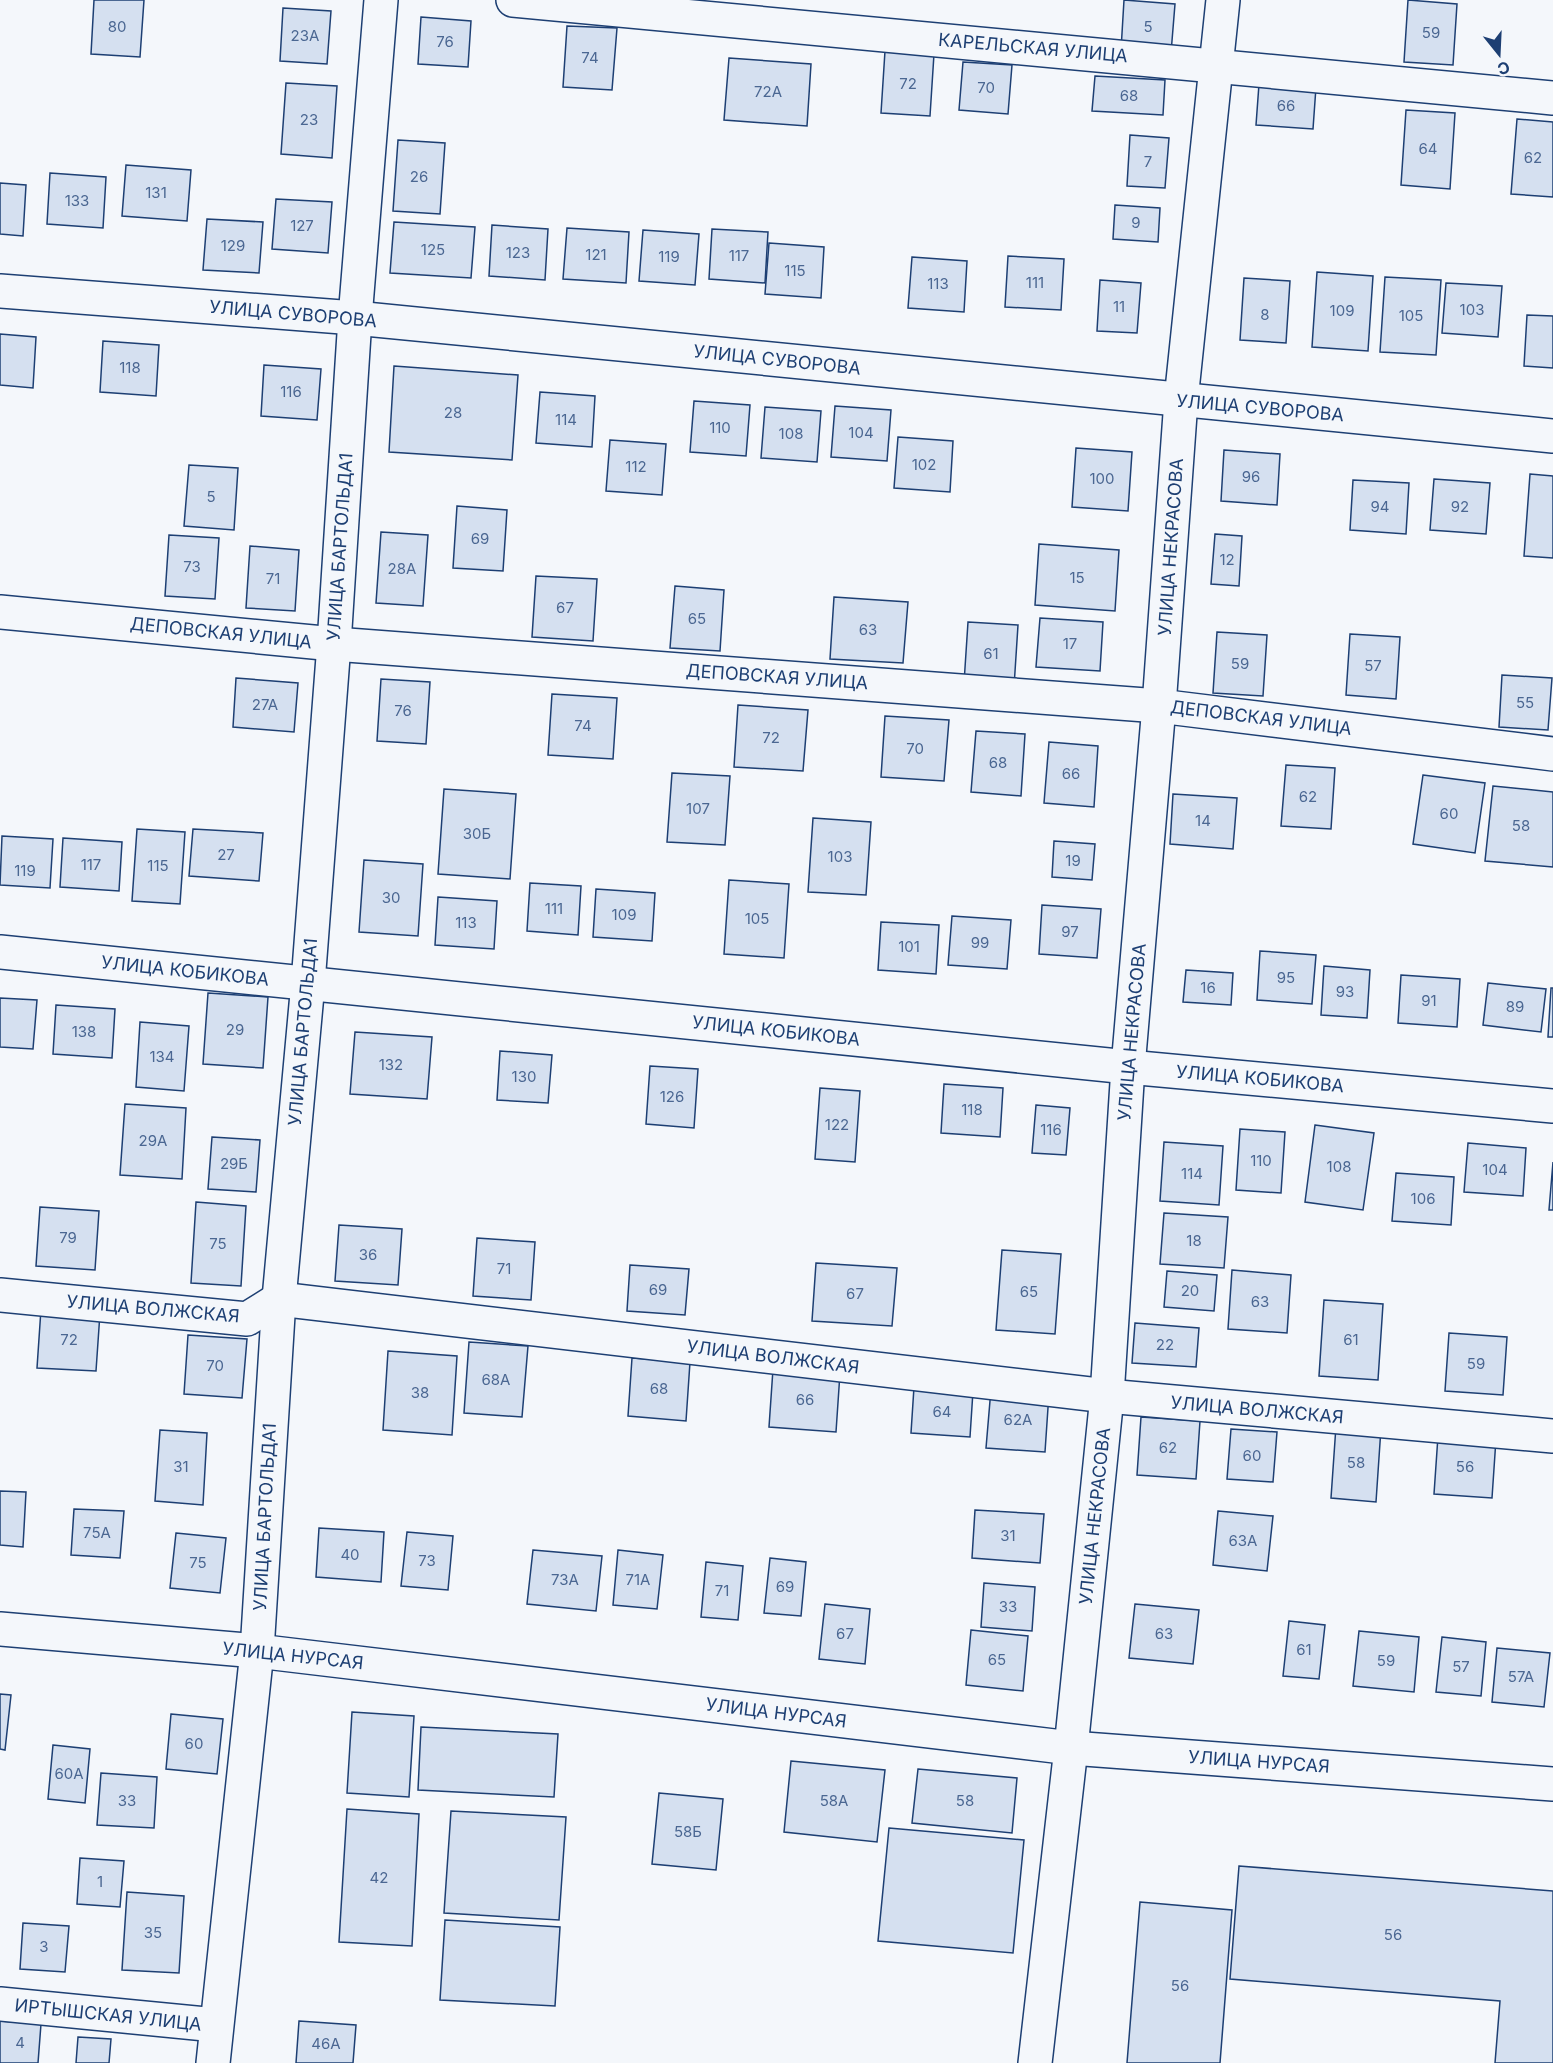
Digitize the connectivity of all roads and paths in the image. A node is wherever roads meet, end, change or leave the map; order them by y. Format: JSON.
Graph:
{"nodes":[{"id":1,"x":381,"y":0,"type":"edge"},
{"id":2,"x":513,"y":0,"type":"edge"},
{"id":3,"x":1223,"y":0,"type":"edge"},
{"id":4,"x":1217,"y":66,"type":"junction"},
{"id":5,"x":1553,"y":98,"type":"edge"},
{"id":6,"x":0,"y":291,"type":"edge"},
{"id":7,"x":355,"y":318,"type":"junction"},
{"id":8,"x":1181,"y":400,"type":"junction"},
{"id":9,"x":1553,"y":436,"type":"edge"},
{"id":10,"x":0,"y":612,"type":"edge"},
{"id":11,"x":334,"y":644,"type":"junction"},
{"id":12,"x":1159,"y":706,"type":"junction"},
{"id":13,"x":1553,"y":754,"type":"edge"},
{"id":14,"x":0,"y":952,"type":"edge"},
{"id":15,"x":308,"y":983,"type":"junction"},
{"id":16,"x":1128,"y":1067,"type":"junction"},
{"id":17,"x":1553,"y":1106,"type":"edge"},
{"id":18,"x":0,"y":1295,"type":"edge"},
{"id":19,"x":279,"y":1299,"type":"junction"},
{"id":20,"x":1107,"y":1396,"type":"junction"},
{"id":21,"x":1553,"y":1436,"type":"edge"},
{"id":22,"x":0,"y":1629,"type":"edge"},
{"id":23,"x":257,"y":1651,"type":"junction"},
{"id":24,"x":1071,"y":1748,"type":"junction"},
{"id":25,"x":1553,"y":1784,"type":"edge"},
{"id":26,"x":0,"y":2004,"type":"edge"},
{"id":27,"x":216,"y":2025,"type":"junction"},
{"id":28,"x":213,"y":2063,"type":"edge"},
{"id":29,"x":1035,"y":2063,"type":"edge"}],
"edges":[{"from":1,"to":7,"type":"street","name":"УЛИЦА БАРТОЛЬДА1"},
{"from":2,"to":4,"type":"street","name":"КАРЕЛЬСКАЯ УЛИЦА"},
{"from":3,"to":4,"type":"street","name":"УЛИЦА НЕКРАСОВА"},
{"from":4,"to":5,"type":"street","name":"КАРЕЛЬСКАЯ УЛИЦА"},
{"from":4,"to":8,"type":"street","name":"УЛИЦА НЕКРАСОВА"},
{"from":6,"to":7,"type":"street","name":"УЛИЦА СУВОРОВА"},
{"from":7,"to":8,"type":"street","name":"УЛИЦА СУВОРОВА"},
{"from":7,"to":11,"type":"street","name":"УЛИЦА БАРТОЛЬДА1"},
{"from":8,"to":9,"type":"street","name":"УЛИЦА СУВОРОВА"},
{"from":8,"to":12,"type":"street","name":"УЛИЦА НЕКРАСОВА"},
{"from":10,"to":11,"type":"street","name":"ДЕПОВСКАЯ УЛИЦА"},
{"from":11,"to":12,"type":"street","name":"ДЕПОВСКАЯ УЛИЦА"},
{"from":11,"to":15,"type":"street","name":"УЛИЦА БАРТОЛЬДА1"},
{"from":12,"to":13,"type":"street","name":"ДЕПОВСКАЯ УЛИЦА"},
{"from":12,"to":16,"type":"street","name":"УЛИЦА НЕКРАСОВА"},
{"from":14,"to":15,"type":"street","name":"УЛИЦА КОБИКОВА"},
{"from":15,"to":16,"type":"street","name":"УЛИЦА КОБИКОВА"},
{"from":15,"to":19,"type":"street","name":"УЛИЦА БАРТОЛЬДА1"},
{"from":16,"to":17,"type":"street","name":"УЛИЦА КОБИКОВА"},
{"from":16,"to":20,"type":"street","name":"УЛИЦА НЕКРАСОВА"},
{"from":18,"to":19,"type":"street","name":"УЛИЦА ВОЛЖСКАЯ"},
{"from":19,"to":20,"type":"street","name":"УЛИЦА ВОЛЖСКАЯ"},
{"from":19,"to":23,"type":"street","name":"УЛИЦА БАРТОЛЬДА1"},
{"from":20,"to":21,"type":"street","name":"УЛИЦА ВОЛЖСКАЯ"},
{"from":20,"to":24,"type":"street","name":"УЛИЦА НЕКРАСОВА"},
{"from":22,"to":23,"type":"street","name":"УЛИЦА НУРСАЯ"},
{"from":23,"to":24,"type":"street","name":"УЛИЦА НУРСАЯ"},
{"from":23,"to":27,"type":"street","name":"УЛИЦА БАРТОЛЬДА1"},
{"from":24,"to":25,"type":"street","name":"УЛИЦА НУРСАЯ"},
{"from":24,"to":29,"type":"street","name":"УЛИЦА НЕКРАСОВА"},
{"from":26,"to":27,"type":"street","name":"ИРТЫШСКАЯ УЛИЦА"},
{"from":27,"to":28,"type":"street","name":"УЛИЦА БАРТОЛЬДА1"}]}
